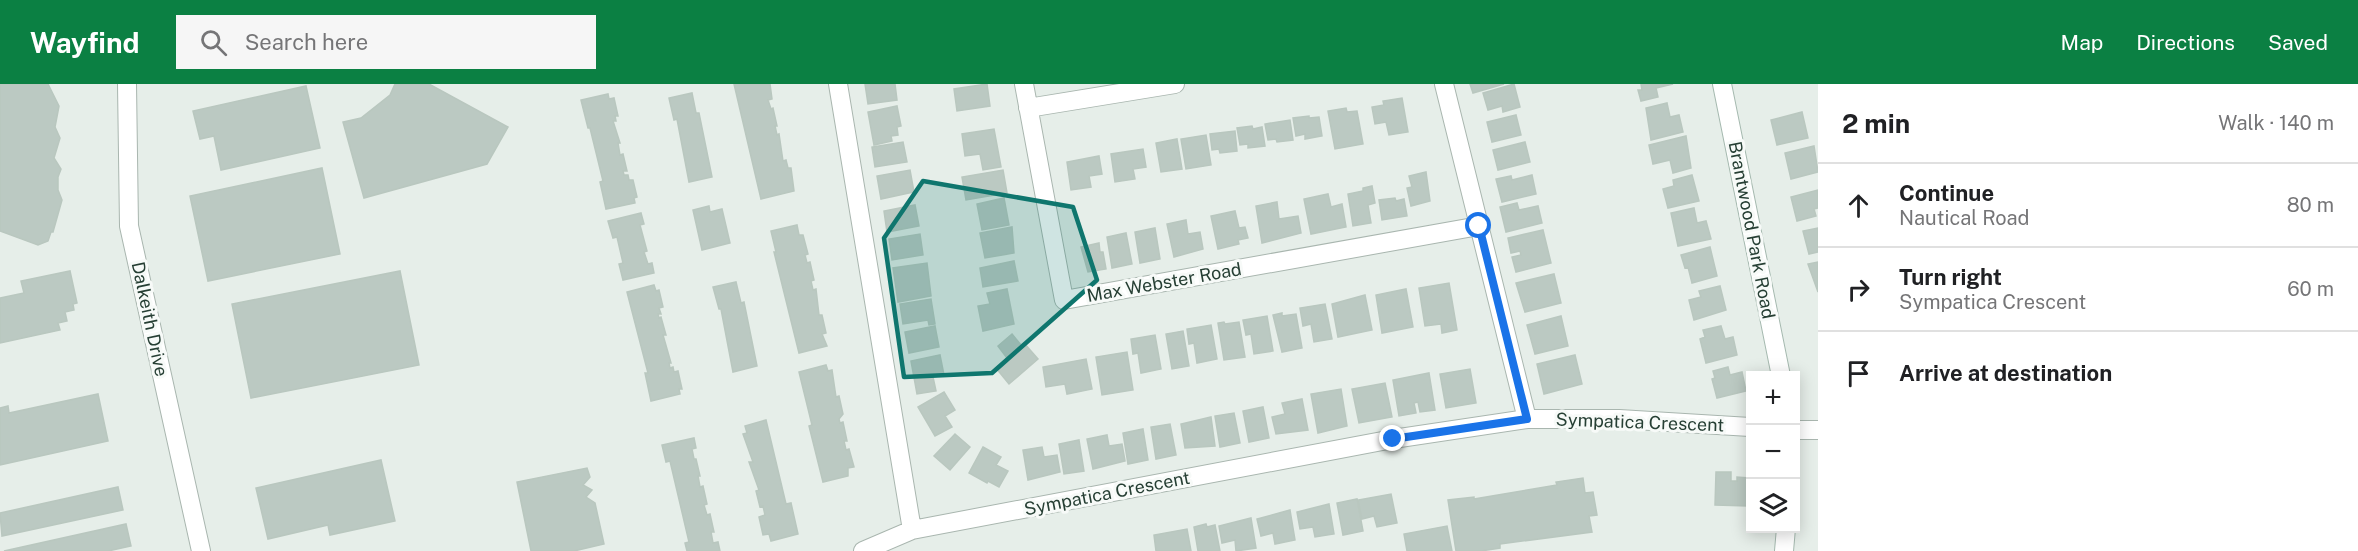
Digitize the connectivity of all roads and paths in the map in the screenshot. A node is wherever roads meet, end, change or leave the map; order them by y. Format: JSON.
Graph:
{"nodes":[{"id":1,"x":127,"y":84,"type":"edge"},
{"id":2,"x":838,"y":84,"type":"edge"},
{"id":3,"x":1024,"y":84,"type":"edge"},
{"id":4,"x":1175,"y":84,"type":"edge"},
{"id":5,"x":1444,"y":84,"type":"edge"},
{"id":6,"x":1722,"y":84,"type":"edge"},
{"id":7,"x":1029,"y":108,"type":"junction"},
{"id":8,"x":1479,"y":226,"type":"junction"},
{"id":9,"x":1780,"y":371,"type":"edge"},
{"id":10,"x":1527,"y":419,"type":"junction"},
{"id":11,"x":1746,"y":428,"type":"edge"},
{"id":12,"x":1800,"y":430,"type":"edge"},
{"id":13,"x":1818,"y":430,"type":"edge"},
{"id":14,"x":912,"y":530,"type":"junction"},
{"id":15,"x":1786,"y":533,"type":"edge"},
{"id":16,"x":201,"y":551,"type":"edge"},
{"id":17,"x":863,"y":551,"type":"edge"},
{"id":18,"x":1784,"y":551,"type":"edge"}],
"edges":[{"from":1,"to":16,"type":"street","name":"Dalkeith Drive"},
{"from":2,"to":14,"type":"street"},
{"from":3,"to":7,"type":"street","name":"Max Webster Road"},
{"from":4,"to":7,"type":"street"},
{"from":5,"to":8,"type":"street"},
{"from":6,"to":9,"type":"street","name":"Brantwood Park Road"},
{"from":7,"to":8,"type":"street","name":"Max Webster Road"},
{"from":8,"to":10,"type":"street"},
{"from":10,"to":11,"type":"street","name":"Sympatica Crescent"},
{"from":10,"to":14,"type":"street","name":"Sympatica Crescent"},
{"from":12,"to":13,"type":"street"},
{"from":14,"to":17,"type":"street","name":"Sympatica Crescent"},
{"from":15,"to":18,"type":"street"}]}
